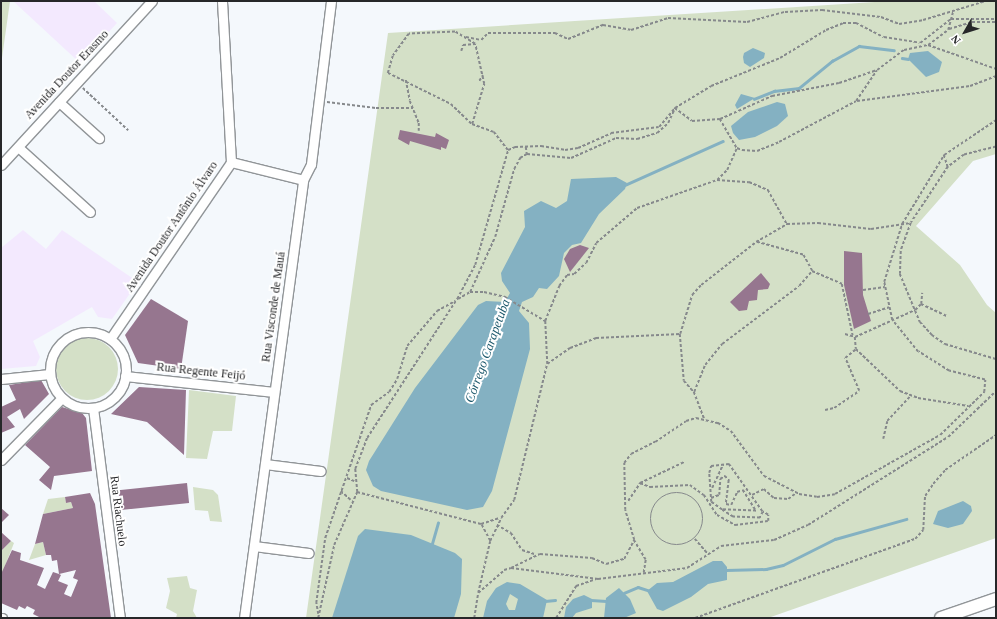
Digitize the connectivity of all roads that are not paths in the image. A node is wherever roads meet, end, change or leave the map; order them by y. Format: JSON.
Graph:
{"nodes":[{"id":1,"x":152,"y":1,"type":"edge"},
{"id":2,"x":222,"y":1,"type":"edge"},
{"id":3,"x":332,"y":1,"type":"edge"},
{"id":4,"x":59,"y":102,"type":"junction"},
{"id":5,"x":98,"y":138,"type":"dead end"},
{"id":6,"x":18,"y":147,"type":"junction"},
{"id":7,"x":232,"y":162,"type":"junction"},
{"id":8,"x":1,"y":165,"type":"edge"},
{"id":9,"x":303,"y":180,"type":"junction"},
{"id":10,"x":90,"y":212,"type":"dead end"},
{"id":11,"x":110,"y":339,"type":"junction"},
{"id":12,"x":50,"y":374,"type":"junction"},
{"id":13,"x":125,"y":376,"type":"junction"},
{"id":14,"x":1,"y":379,"type":"edge"},
{"id":15,"x":274,"y":392,"type":"junction"},
{"id":16,"x":62,"y":398,"type":"junction"},
{"id":17,"x":93,"y":408,"type":"junction"},
{"id":18,"x":1,"y":460,"type":"edge"},
{"id":19,"x":265,"y":464,"type":"junction"},
{"id":20,"x":320,"y":471,"type":"dead end"},
{"id":21,"x":254,"y":546,"type":"junction"},
{"id":22,"x":309,"y":553,"type":"dead end"},
{"id":23,"x":996,"y":599,"type":"edge"},
{"id":24,"x":948,"y":617,"type":"edge"},
{"id":25,"x":120,"y":618,"type":"edge"},
{"id":26,"x":244,"y":618,"type":"edge"}],
"edges":[{"from":1,"to":4,"type":"street","name":"Avenida Doutor Erasmo"},
{"from":2,"to":7,"type":"street","name":"Avenida Doutor Antônio Álvaro"},
{"from":3,"to":9,"type":"street","name":"Rua Visconde de Mauá"},
{"from":4,"to":5,"type":"street"},
{"from":4,"to":6,"type":"street","name":"Avenida Doutor Erasmo"},
{"from":6,"to":8,"type":"street","name":"Avenida Doutor Erasmo"},
{"from":6,"to":10,"type":"street"},
{"from":7,"to":9,"type":"street"},
{"from":7,"to":11,"type":"street","name":"Avenida Doutor Antônio Álvaro"},
{"from":9,"to":15,"type":"street","name":"Rua Visconde de Mauá"},
{"from":11,"to":12,"type":"street"},
{"from":11,"to":13,"type":"street"},
{"from":12,"to":14,"type":"street"},
{"from":12,"to":16,"type":"street"},
{"from":13,"to":15,"type":"street","name":"Rua Regente Feijó"},
{"from":13,"to":17,"type":"street"},
{"from":15,"to":19,"type":"street","name":"Rua Visconde de Mauá"},
{"from":16,"to":17,"type":"street"},
{"from":16,"to":18,"type":"street"},
{"from":17,"to":25,"type":"street","name":"Rua Riachuelo"},
{"from":19,"to":20,"type":"street"},
{"from":19,"to":21,"type":"street","name":"Rua Visconde de Mauá"},
{"from":21,"to":22,"type":"street"},
{"from":21,"to":26,"type":"street","name":"Rua Visconde de Mauá"},
{"from":23,"to":24,"type":"main road"}]}
